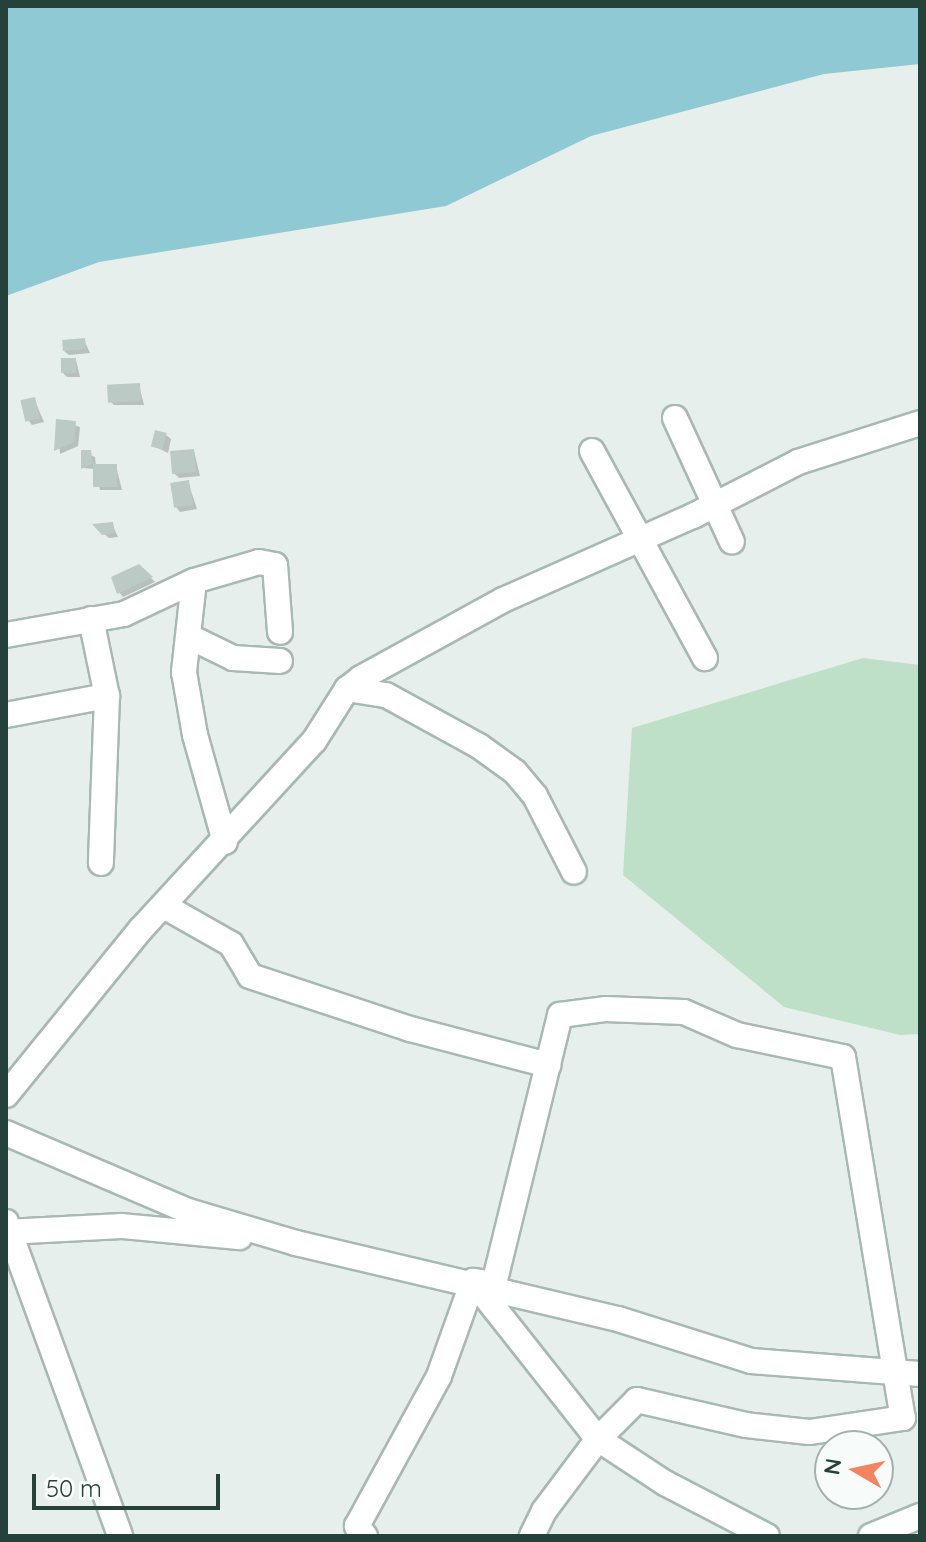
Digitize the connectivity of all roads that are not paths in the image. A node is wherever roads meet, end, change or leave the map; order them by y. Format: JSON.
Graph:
{"nodes":[{"id":1,"x":675,"y":418,"type":"dead end"},
{"id":2,"x":920,"y":423,"type":"edge"},
{"id":3,"x":592,"y":451,"type":"dead end"},
{"id":4,"x":713,"y":505,"type":"junction"},
{"id":5,"x":640,"y":539,"type":"junction"},
{"id":6,"x":732,"y":542,"type":"dead end"},
{"id":7,"x":194,"y":581,"type":"junction"},
{"id":8,"x":91,"y":619,"type":"junction"},
{"id":9,"x":280,"y":632,"type":"dead end"},
{"id":10,"x":6,"y":635,"type":"edge"},
{"id":11,"x":190,"y":637,"type":"junction"},
{"id":12,"x":705,"y":658,"type":"dead end"},
{"id":13,"x":280,"y":661,"type":"dead end"},
{"id":14,"x":347,"y":689,"type":"junction"},
{"id":15,"x":107,"y":696,"type":"junction"},
{"id":16,"x":6,"y":715,"type":"edge"},
{"id":17,"x":225,"y":842,"type":"junction"},
{"id":18,"x":101,"y":863,"type":"dead end"},
{"id":19,"x":574,"y":872,"type":"dead end"},
{"id":20,"x":164,"y":906,"type":"junction"},
{"id":21,"x":548,"y":1065,"type":"junction"},
{"id":22,"x":6,"y":1095,"type":"edge"},
{"id":23,"x":6,"y":1133,"type":"edge"},
{"id":24,"x":7,"y":1229,"type":"edge"},
{"id":25,"x":296,"y":1243,"type":"junction"},
{"id":26,"x":473,"y":1281,"type":"junction"},
{"id":27,"x":893,"y":1372,"type":"junction"},
{"id":28,"x":920,"y":1374,"type":"edge"},
{"id":29,"x":912,"y":1417,"type":"edge"},
{"id":30,"x":598,"y":1439,"type":"junction"},
{"id":31,"x":920,"y":1516,"type":"edge"},
{"id":32,"x":120,"y":1536,"type":"edge"},
{"id":33,"x":365,"y":1536,"type":"edge"},
{"id":34,"x":532,"y":1536,"type":"edge"},
{"id":35,"x":767,"y":1536,"type":"edge"},
{"id":36,"x":871,"y":1536,"type":"edge"}],
"edges":[{"from":1,"to":4,"type":"street"},
{"from":2,"to":4,"type":"street"},
{"from":3,"to":5,"type":"street"},
{"from":4,"to":5,"type":"street"},
{"from":4,"to":6,"type":"street"},
{"from":5,"to":12,"type":"street"},
{"from":5,"to":14,"type":"street"},
{"from":7,"to":8,"type":"street"},
{"from":7,"to":9,"type":"street"},
{"from":7,"to":11,"type":"street"},
{"from":8,"to":10,"type":"street"},
{"from":8,"to":15,"type":"street"},
{"from":11,"to":13,"type":"street"},
{"from":11,"to":17,"type":"street"},
{"from":14,"to":17,"type":"street"},
{"from":14,"to":19,"type":"street"},
{"from":15,"to":16,"type":"street"},
{"from":15,"to":18,"type":"street"},
{"from":17,"to":20,"type":"street"},
{"from":20,"to":21,"type":"street"},
{"from":20,"to":22,"type":"street"},
{"from":21,"to":26,"type":"street"},
{"from":21,"to":27,"type":"street"},
{"from":23,"to":25,"type":"street"},
{"from":24,"to":25,"type":"street"},
{"from":24,"to":32,"type":"street"},
{"from":25,"to":26,"type":"street"},
{"from":26,"to":27,"type":"street"},
{"from":26,"to":30,"type":"street"},
{"from":26,"to":33,"type":"street"},
{"from":27,"to":28,"type":"street"},
{"from":27,"to":29,"type":"street"},
{"from":29,"to":30,"type":"street"},
{"from":30,"to":34,"type":"street"},
{"from":30,"to":35,"type":"street"},
{"from":31,"to":36,"type":"street"}]}
